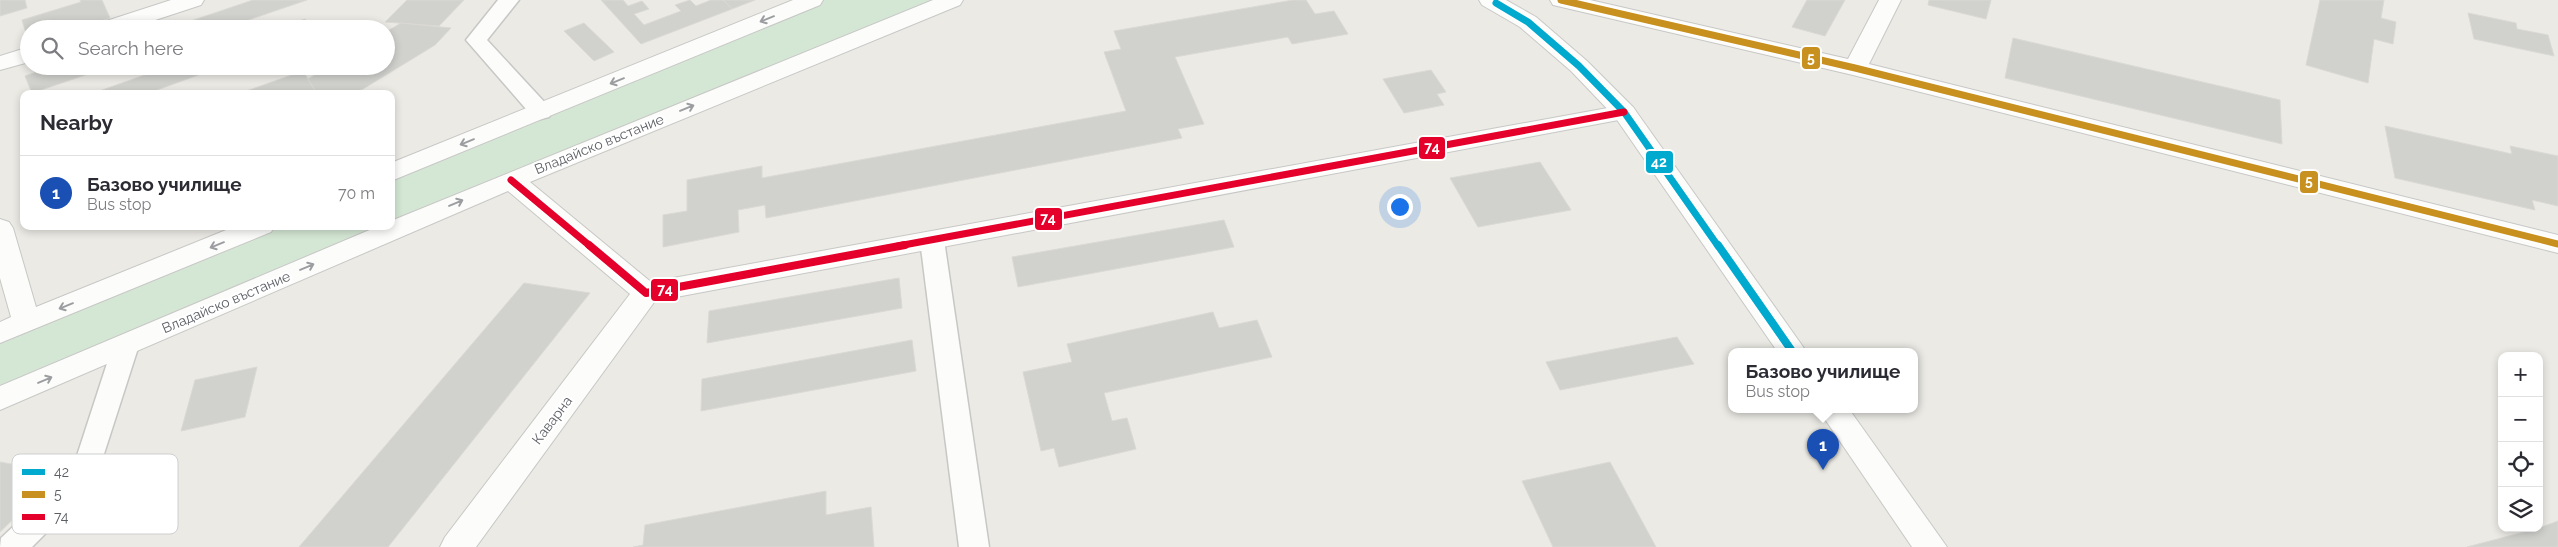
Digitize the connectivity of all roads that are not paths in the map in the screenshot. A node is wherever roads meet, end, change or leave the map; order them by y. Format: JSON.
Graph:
{"nodes":[{"id":1,"x":193,"y":0,"type":"edge"},
{"id":2,"x":510,"y":0,"type":"edge"},
{"id":3,"x":812,"y":0,"type":"edge"},
{"id":4,"x":952,"y":0,"type":"edge"},
{"id":5,"x":1490,"y":0,"type":"edge"},
{"id":6,"x":1561,"y":0,"type":"edge"},
{"id":7,"x":1890,"y":0,"type":"edge"},
{"id":8,"x":132,"y":20,"type":"edge"},
{"id":9,"x":20,"y":57,"type":"edge"},
{"id":10,"x":0,"y":63,"type":"edge"},
{"id":11,"x":1856,"y":68,"type":"junction"},
{"id":12,"x":541,"y":112,"type":"junction"},
{"id":13,"x":1624,"y":112,"type":"junction"},
{"id":14,"x":395,"y":171,"type":"edge"},
{"id":15,"x":511,"y":180,"type":"junction"},
{"id":16,"x":0,"y":228,"type":"edge"},
{"id":17,"x":252,"y":230,"type":"edge"},
{"id":18,"x":394,"y":230,"type":"edge"},
{"id":19,"x":395,"y":230,"type":"edge"},
{"id":20,"x":932,"y":240,"type":"junction"},
{"id":21,"x":2558,"y":244,"type":"edge"},
{"id":22,"x":646,"y":293,"type":"junction"},
{"id":23,"x":26,"y":322,"type":"junction"},
{"id":24,"x":0,"y":334,"type":"edge"},
{"id":25,"x":126,"y":345,"type":"junction"},
{"id":26,"x":1790,"y":348,"type":"edge"},
{"id":27,"x":0,"y":399,"type":"edge"},
{"id":28,"x":1836,"y":413,"type":"edge"},
{"id":29,"x":91,"y":454,"type":"edge"},
{"id":30,"x":25,"y":534,"type":"edge"},
{"id":31,"x":12,"y":547,"type":"edge"},
{"id":32,"x":457,"y":547,"type":"edge"},
{"id":33,"x":974,"y":547,"type":"edge"},
{"id":34,"x":1930,"y":547,"type":"edge"}],
"edges":[{"from":1,"to":8,"type":"street"},
{"from":2,"to":12,"type":"lane"},
{"from":3,"to":12,"type":"street","one_way":true},
{"from":15,"to":4,"type":"street","name":"Владайско въстание","one_way":true},
{"from":5,"to":13,"type":"street"},
{"from":6,"to":11,"type":"street"},
{"from":7,"to":11,"type":"street"},
{"from":9,"to":10,"type":"street"},
{"from":11,"to":21,"type":"street"},
{"from":12,"to":14,"type":"street","one_way":true},
{"from":13,"to":20,"type":"street"},
{"from":13,"to":26,"type":"street"},
{"from":19,"to":15,"type":"street","name":"Владайско въстание","one_way":true},
{"from":15,"to":22,"type":"street"},
{"from":16,"to":23,"type":"street"},
{"from":17,"to":23,"type":"street","one_way":true},
{"from":25,"to":18,"type":"street","name":"Владайско въстание","one_way":true},
{"from":20,"to":22,"type":"street"},
{"from":20,"to":33,"type":"lane"},
{"from":22,"to":32,"type":"street","name":"Каварна"},
{"from":23,"to":24,"type":"street"},
{"from":27,"to":25,"type":"street","name":"Владайско въстание","one_way":true},
{"from":25,"to":29,"type":"lane"},
{"from":28,"to":34,"type":"street"},
{"from":30,"to":31,"type":"lane"}]}
